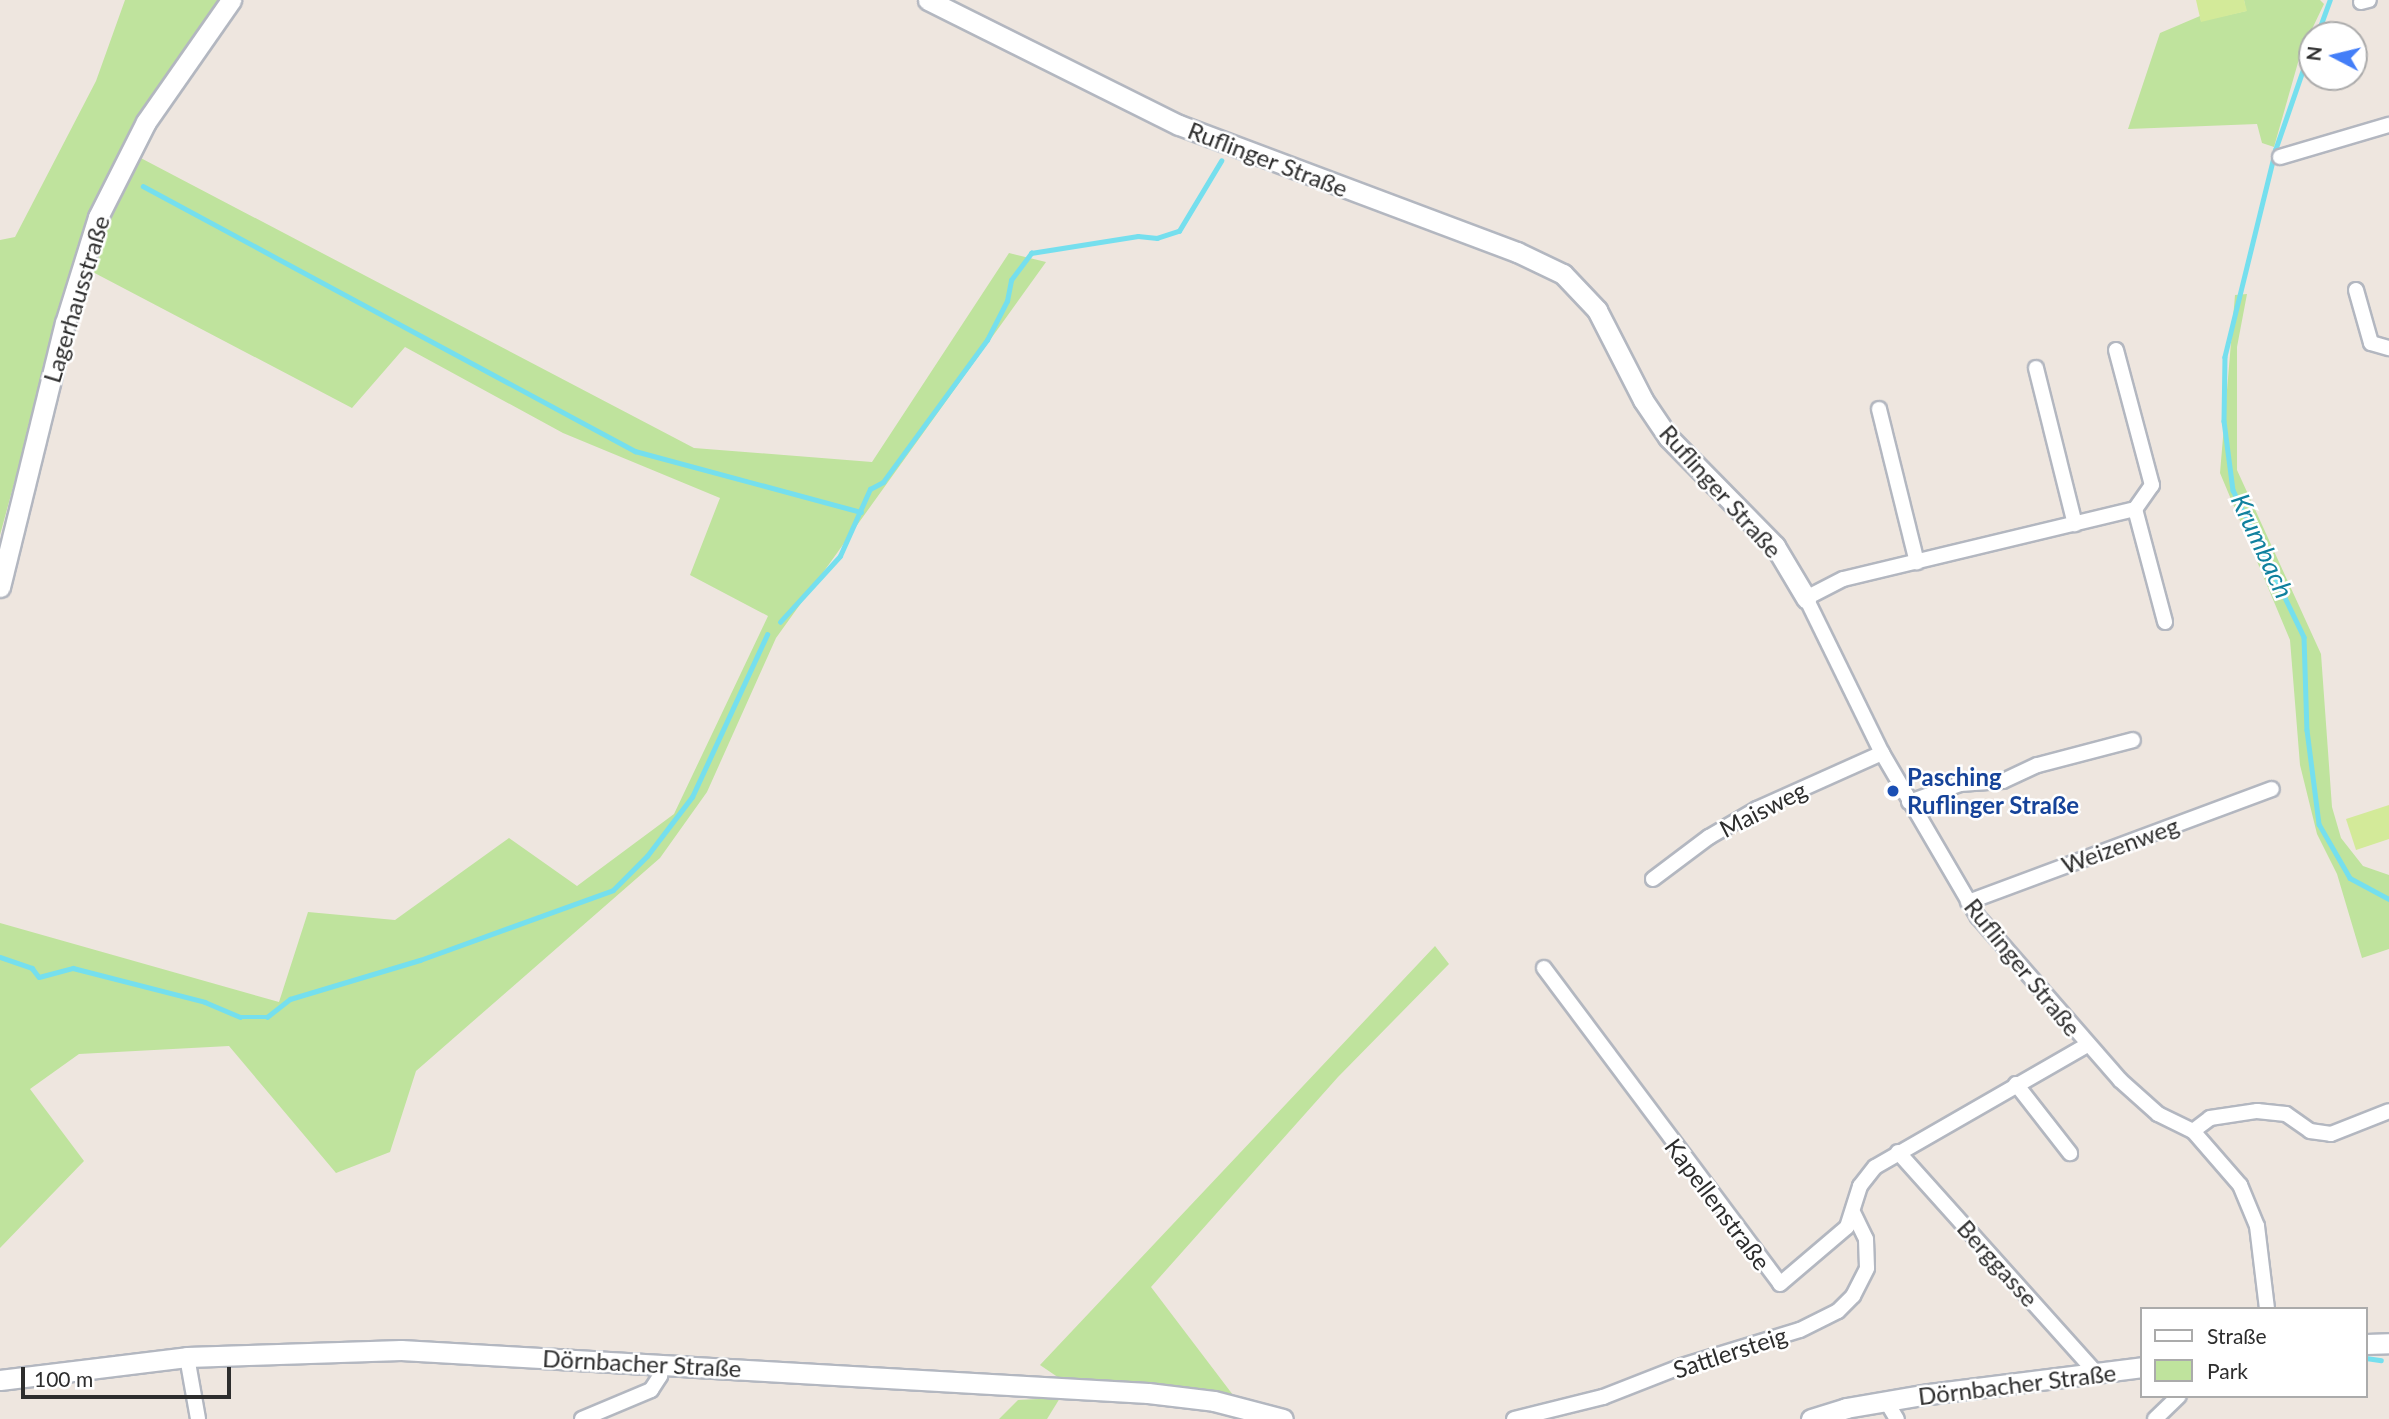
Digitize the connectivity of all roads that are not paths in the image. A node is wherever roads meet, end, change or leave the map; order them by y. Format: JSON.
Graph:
{"nodes":[{"id":1,"x":231,"y":0,"type":"edge"},
{"id":2,"x":928,"y":0,"type":"edge"},
{"id":3,"x":2389,"y":125,"type":"edge"},
{"id":4,"x":2280,"y":157,"type":"dead end"},
{"id":5,"x":2356,"y":290,"type":"dead end"},
{"id":6,"x":2389,"y":348,"type":"edge"},
{"id":7,"x":2116,"y":350,"type":"dead end"},
{"id":8,"x":2036,"y":368,"type":"dead end"},
{"id":9,"x":1879,"y":409,"type":"dead end"},
{"id":10,"x":2136,"y":509,"type":"junction"},
{"id":11,"x":2075,"y":524,"type":"junction"},
{"id":12,"x":1917,"y":562,"type":"junction"},
{"id":13,"x":0,"y":587,"type":"edge"},
{"id":14,"x":1806,"y":597,"type":"junction"},
{"id":15,"x":2165,"y":622,"type":"dead end"},
{"id":16,"x":2133,"y":740,"type":"dead end"},
{"id":17,"x":1882,"y":753,"type":"junction"},
{"id":18,"x":2272,"y":789,"type":"dead end"},
{"id":19,"x":1909,"y":802,"type":"junction"},
{"id":20,"x":1653,"y":879,"type":"dead end"},
{"id":21,"x":1968,"y":902,"type":"junction"},
{"id":22,"x":1544,"y":968,"type":"dead end"},
{"id":23,"x":2087,"y":1045,"type":"junction"},
{"id":24,"x":2016,"y":1084,"type":"junction"},
{"id":25,"x":2389,"y":1111,"type":"edge"},
{"id":26,"x":2193,"y":1131,"type":"junction"},
{"id":27,"x":1898,"y":1152,"type":"junction"},
{"id":28,"x":2070,"y":1153,"type":"dead end"},
{"id":29,"x":1854,"y":1214,"type":"junction"},
{"id":30,"x":2267,"y":1307,"type":"edge"},
{"id":31,"x":2389,"y":1343,"type":"edge"},
{"id":32,"x":2368,"y":1344,"type":"edge"},
{"id":33,"x":187,"y":1357,"type":"junction"},
{"id":34,"x":661,"y":1364,"type":"junction"},
{"id":35,"x":2140,"y":1367,"type":"edge"},
{"id":36,"x":2098,"y":1374,"type":"junction"},
{"id":37,"x":0,"y":1380,"type":"edge"},
{"id":38,"x":2177,"y":1398,"type":"edge"},
{"id":39,"x":1886,"y":1401,"type":"junction"},
{"id":40,"x":198,"y":1419,"type":"edge"},
{"id":41,"x":582,"y":1419,"type":"edge"},
{"id":42,"x":1283,"y":1419,"type":"edge"},
{"id":43,"x":1514,"y":1419,"type":"edge"},
{"id":44,"x":1811,"y":1419,"type":"edge"},
{"id":45,"x":1897,"y":1419,"type":"edge"},
{"id":46,"x":2155,"y":1419,"type":"edge"}],
"edges":[{"from":1,"to":13,"type":"street","name":"Lagerhausstraße"},
{"from":2,"to":14,"type":"street","name":"Ruflinger Straße"},
{"from":3,"to":4,"type":"street"},
{"from":5,"to":6,"type":"street"},
{"from":7,"to":10,"type":"street"},
{"from":8,"to":11,"type":"street"},
{"from":9,"to":12,"type":"street"},
{"from":10,"to":11,"type":"street"},
{"from":10,"to":15,"type":"street"},
{"from":11,"to":12,"type":"street"},
{"from":12,"to":14,"type":"street"},
{"from":14,"to":17,"type":"street","name":"Ruflinger Straße"},
{"from":16,"to":19,"type":"street"},
{"from":17,"to":19,"type":"street","name":"Ruflinger Straße"},
{"from":17,"to":20,"type":"street","name":"Maisweg"},
{"from":18,"to":21,"type":"street","name":"Weizenweg"},
{"from":19,"to":21,"type":"street","name":"Ruflinger Straße"},
{"from":21,"to":23,"type":"street","name":"Ruflinger Straße"},
{"from":22,"to":29,"type":"street","name":"Kapellenstraße"},
{"from":23,"to":24,"type":"street","name":"Kapellenstraße"},
{"from":23,"to":26,"type":"street","name":"Ruflinger Straße"},
{"from":24,"to":27,"type":"street","name":"Kapellenstraße"},
{"from":24,"to":28,"type":"street"},
{"from":25,"to":26,"type":"street"},
{"from":26,"to":30,"type":"street","name":"Ruflinger Straße"},
{"from":27,"to":29,"type":"street","name":"Kapellenstraße"},
{"from":27,"to":36,"type":"street","name":"Berggasse"},
{"from":29,"to":43,"type":"street","name":"Sattlersteig"},
{"from":31,"to":32,"type":"street"},
{"from":33,"to":34,"type":"street","name":"Dörnbacher Straße"},
{"from":33,"to":37,"type":"street","name":"Dörnbacher Straße"},
{"from":33,"to":40,"type":"street"},
{"from":34,"to":41,"type":"street"},
{"from":34,"to":42,"type":"street","name":"Dörnbacher Straße"},
{"from":35,"to":36,"type":"street","name":"Dörnbacher Straße"},
{"from":36,"to":39,"type":"street","name":"Dörnbacher Straße"},
{"from":38,"to":46,"type":"street"},
{"from":39,"to":44,"type":"street","name":"Dörnbacher Straße"},
{"from":39,"to":45,"type":"street"}]}
